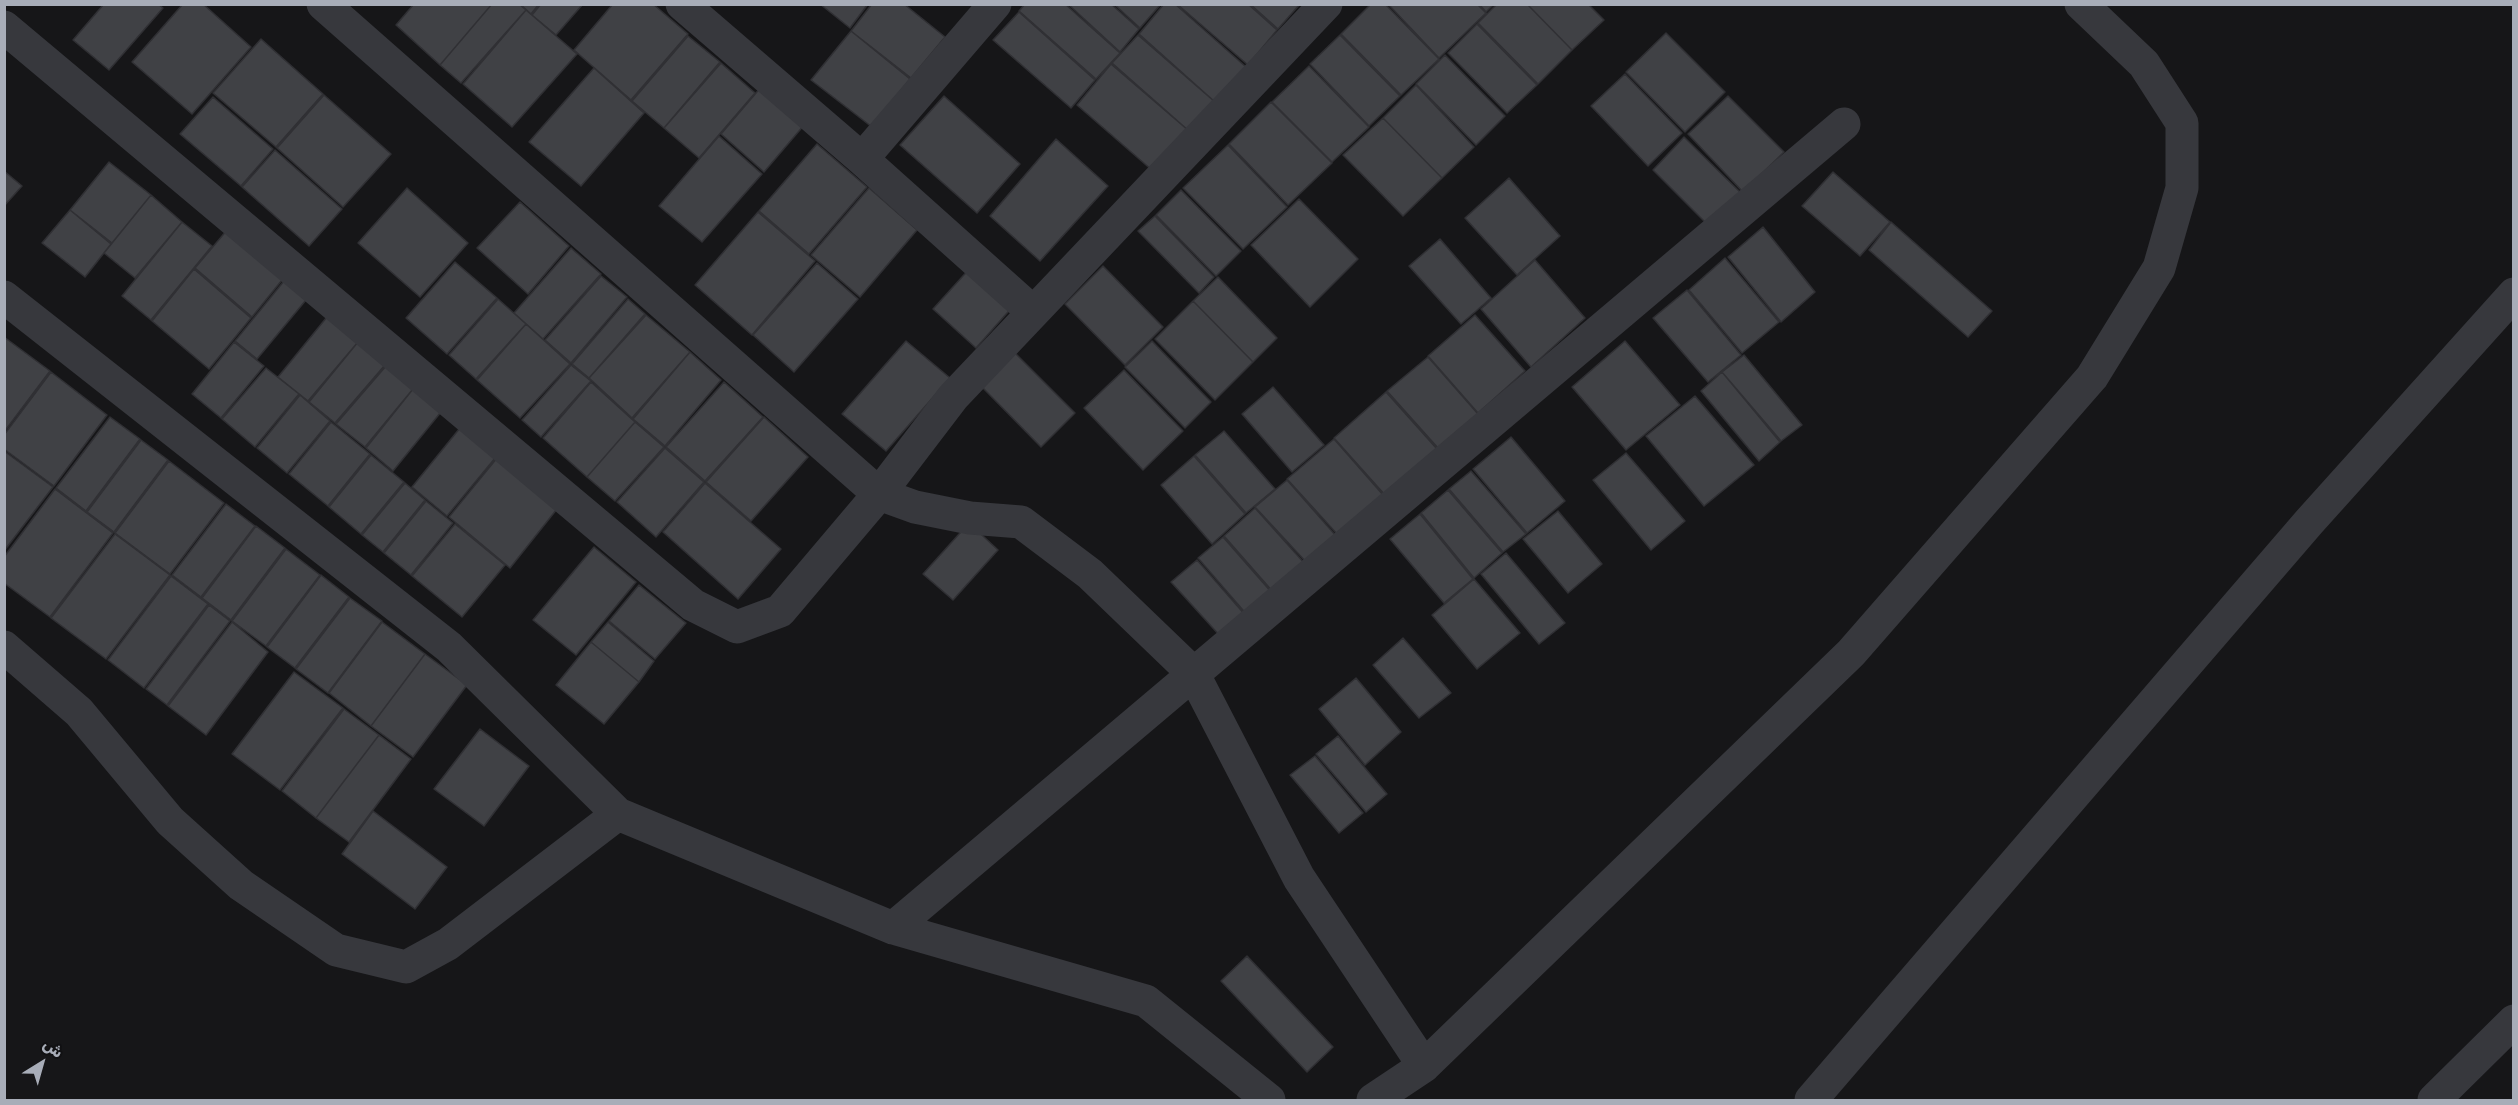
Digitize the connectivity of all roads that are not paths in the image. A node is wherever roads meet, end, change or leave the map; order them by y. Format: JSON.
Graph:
{"nodes":[{"id":1,"x":323,"y":4,"type":"edge"},
{"id":2,"x":682,"y":4,"type":"edge"},
{"id":3,"x":995,"y":4,"type":"edge"},
{"id":4,"x":1326,"y":4,"type":"edge"},
{"id":5,"x":2081,"y":4,"type":"edge"},
{"id":6,"x":4,"y":27,"type":"edge"},
{"id":7,"x":1844,"y":124,"type":"dead end"},
{"id":8,"x":862,"y":159,"type":"junction"},
{"id":9,"x":2513,"y":295,"type":"edge"},
{"id":10,"x":4,"y":297,"type":"edge"},
{"id":11,"x":1033,"y":312,"type":"junction"},
{"id":12,"x":879,"y":494,"type":"junction"},
{"id":13,"x":4,"y":647,"type":"edge"},
{"id":14,"x":1193,"y":673,"type":"junction"},
{"id":15,"x":618,"y":814,"type":"junction"},
{"id":16,"x":893,"y":928,"type":"junction"},
{"id":17,"x":2514,"y":1021,"type":"edge"},
{"id":18,"x":1424,"y":1065,"type":"junction"},
{"id":19,"x":1269,"y":1101,"type":"edge"},
{"id":20,"x":1373,"y":1101,"type":"edge"},
{"id":21,"x":1811,"y":1101,"type":"edge"},
{"id":22,"x":2434,"y":1101,"type":"edge"}],
"edges":[{"from":1,"to":12,"type":"street"},
{"from":2,"to":8,"type":"street"},
{"from":3,"to":8,"type":"street"},
{"from":4,"to":11,"type":"street"},
{"from":5,"to":18,"type":"street"},
{"from":6,"to":12,"type":"street"},
{"from":7,"to":14,"type":"street"},
{"from":8,"to":11,"type":"street"},
{"from":9,"to":21,"type":"street"},
{"from":10,"to":15,"type":"street"},
{"from":11,"to":12,"type":"street"},
{"from":12,"to":14,"type":"street"},
{"from":13,"to":15,"type":"street"},
{"from":14,"to":16,"type":"street"},
{"from":14,"to":18,"type":"street"},
{"from":15,"to":16,"type":"street"},
{"from":16,"to":19,"type":"street"},
{"from":17,"to":22,"type":"street"},
{"from":18,"to":20,"type":"street"}]}
